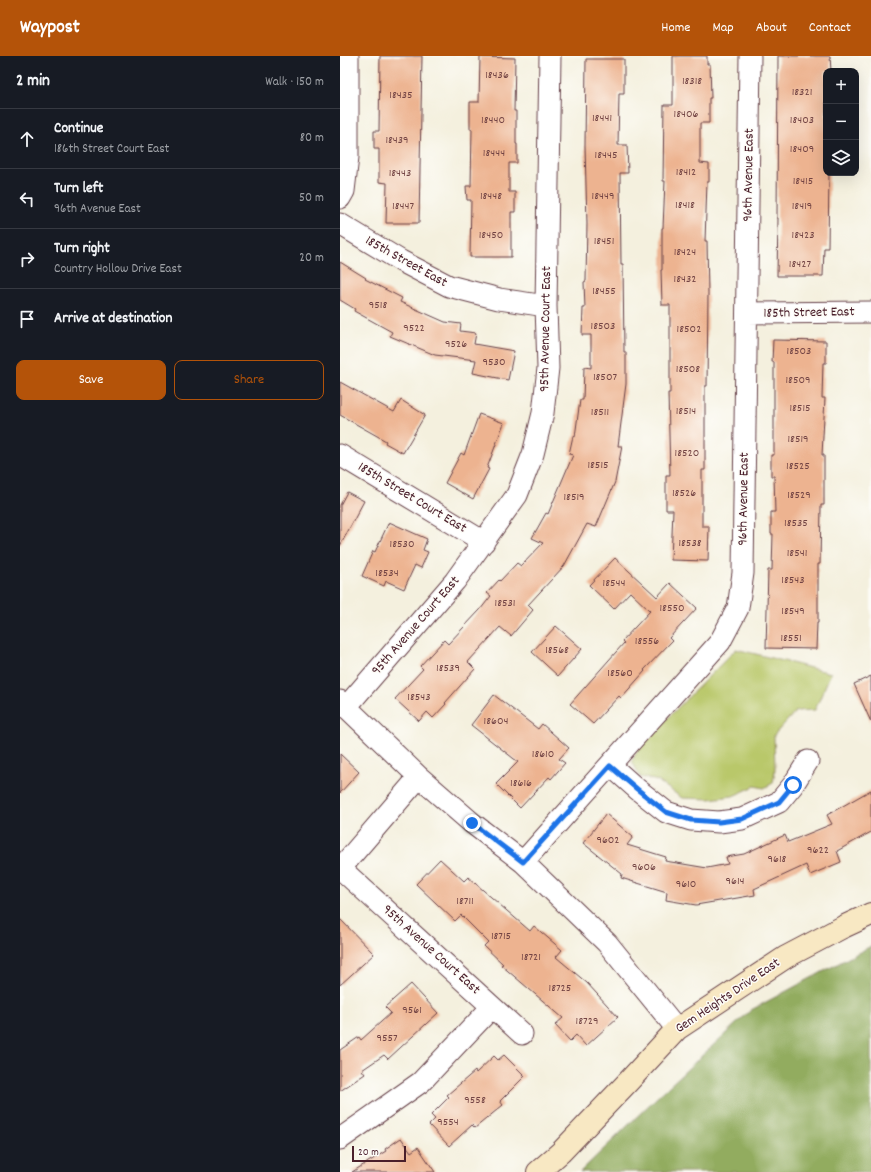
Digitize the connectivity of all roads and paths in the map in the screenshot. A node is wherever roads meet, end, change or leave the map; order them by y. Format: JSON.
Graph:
{"nodes":[{"id":1,"x":348,"y":56,"type":"edge"},
{"id":2,"x":550,"y":56,"type":"edge"},
{"id":3,"x":750,"y":56,"type":"edge"},
{"id":4,"x":340,"y":198,"type":"edge"},
{"id":5,"x":340,"y":224,"type":"edge"},
{"id":6,"x":546,"y":306,"type":"junction"},
{"id":7,"x":871,"y":312,"type":"edge"},
{"id":8,"x":747,"y":313,"type":"junction"},
{"id":9,"x":340,"y":455,"type":"edge"},
{"id":10,"x":484,"y":542,"type":"junction"},
{"id":11,"x":343,"y":703,"type":"edge"},
{"id":12,"x":808,"y":761,"type":"dead end"},
{"id":13,"x":610,"y":766,"type":"junction"},
{"id":14,"x":420,"y":777,"type":"junction"},
{"id":15,"x":523,"y":862,"type":"junction"},
{"id":16,"x":340,"y":868,"type":"edge"},
{"id":17,"x":871,"y":914,"type":"edge"},
{"id":18,"x":492,"y":1007,"type":"junction"},
{"id":19,"x":677,"y":1029,"type":"junction"},
{"id":20,"x":522,"y":1034,"type":"dead end"},
{"id":21,"x":340,"y":1139,"type":"edge"},
{"id":22,"x":538,"y":1172,"type":"edge"}],
"edges":[{"from":1,"to":4,"type":"street"},
{"from":2,"to":6,"type":"street","name":"95th Avenue Court East"},
{"from":3,"to":8,"type":"street","name":"96th Avenue East"},
{"from":5,"to":6,"type":"street","name":"185th Street East"},
{"from":6,"to":10,"type":"street","name":"95th Avenue Court East"},
{"from":7,"to":8,"type":"street","name":"185th Street East"},
{"from":8,"to":13,"type":"street","name":"96th Avenue East"},
{"from":9,"to":10,"type":"street","name":"185th Street Court East"},
{"from":10,"to":11,"type":"street","name":"95th Avenue Court East"},
{"from":11,"to":14,"type":"street"},
{"from":12,"to":13,"type":"street"},
{"from":13,"to":15,"type":"street","name":"96th Avenue East"},
{"from":14,"to":15,"type":"street"},
{"from":14,"to":16,"type":"street"},
{"from":15,"to":19,"type":"street"},
{"from":16,"to":18,"type":"street","name":"95th Avenue Court East"},
{"from":17,"to":19,"type":"street","name":"Gem Heights Drive East"},
{"from":18,"to":20,"type":"street","name":"95th Avenue Court East"},
{"from":18,"to":21,"type":"street"},
{"from":19,"to":22,"type":"street","name":"Gem Heights Drive East"}]}
